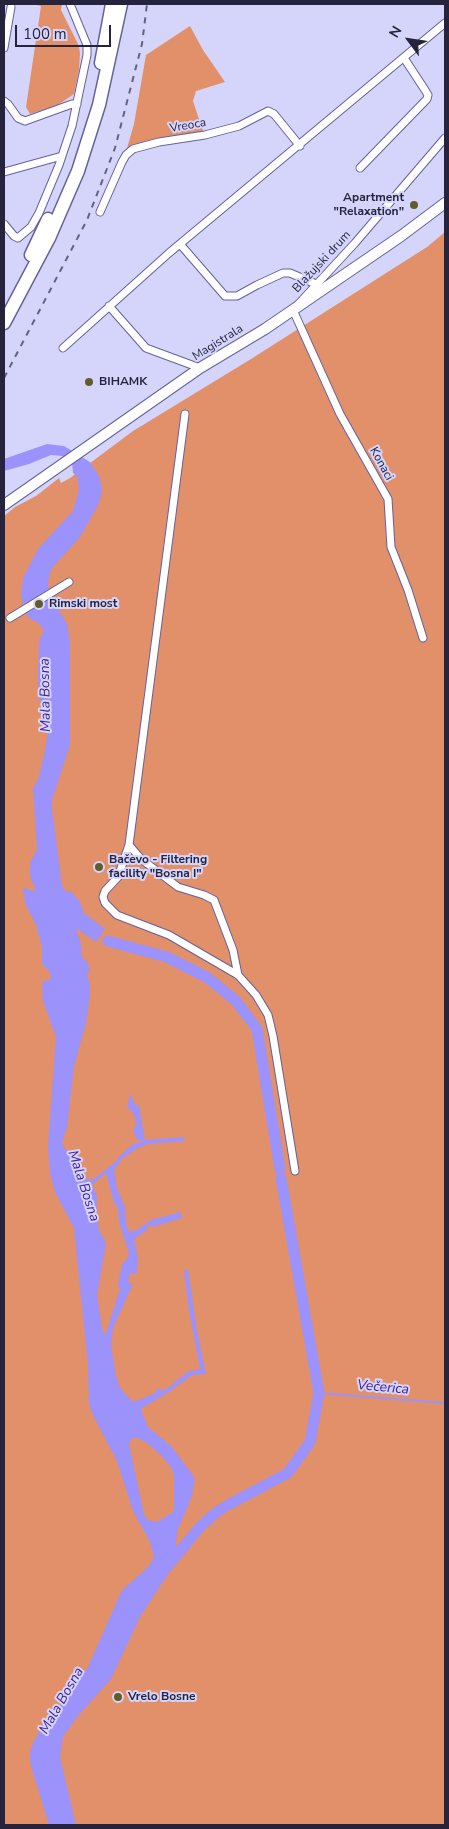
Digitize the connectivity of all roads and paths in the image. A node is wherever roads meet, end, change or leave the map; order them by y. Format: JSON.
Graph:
{"nodes":[{"id":1,"x":70,"y":4,"type":"edge"},
{"id":2,"x":114,"y":4,"type":"edge"},
{"id":3,"x":11,"y":6,"type":"dead end"},
{"id":4,"x":445,"y":23,"type":"edge"},
{"id":5,"x":4,"y":48,"type":"edge"},
{"id":6,"x":404,"y":58,"type":"junction"},
{"id":7,"x":4,"y":101,"type":"edge"},
{"id":8,"x":77,"y":104,"type":"junction"},
{"id":9,"x":445,"y":138,"type":"edge"},
{"id":10,"x":300,"y":146,"type":"junction"},
{"id":11,"x":62,"y":156,"type":"junction"},
{"id":12,"x":360,"y":168,"type":"dead end"},
{"id":13,"x":4,"y":172,"type":"edge"},
{"id":14,"x":445,"y":203,"type":"edge"},
{"id":15,"x":100,"y":212,"type":"dead end"},
{"id":16,"x":4,"y":224,"type":"edge"},
{"id":17,"x":180,"y":244,"type":"junction"},
{"id":18,"x":316,"y":284,"type":"junction"},
{"id":19,"x":4,"y":306,"type":"edge"},
{"id":20,"x":110,"y":306,"type":"junction"},
{"id":21,"x":293,"y":310,"type":"junction"},
{"id":22,"x":4,"y":323,"type":"edge"},
{"id":23,"x":63,"y":348,"type":"dead end"},
{"id":24,"x":200,"y":368,"type":"junction"},
{"id":25,"x":185,"y":414,"type":"dead end"},
{"id":26,"x":4,"y":505,"type":"edge"},
{"id":27,"x":69,"y":582,"type":"dead end"},
{"id":28,"x":10,"y":618,"type":"dead end"},
{"id":29,"x":423,"y":638,"type":"dead end"},
{"id":30,"x":129,"y":845,"type":"junction"},
{"id":31,"x":238,"y":975,"type":"junction"},
{"id":32,"x":295,"y":1170,"type":"dead end"}],
"edges":[{"from":1,"to":8,"type":"street"},
{"from":2,"to":19,"type":"highway"},
{"from":2,"to":22,"type":"highway"},
{"from":3,"to":5,"type":"street"},
{"from":4,"to":6,"type":"street"},
{"from":6,"to":10,"type":"street"},
{"from":6,"to":12,"type":"street"},
{"from":7,"to":8,"type":"street"},
{"from":8,"to":11,"type":"street"},
{"from":9,"to":18,"type":"street","name":"Blažujski drum"},
{"from":10,"to":15,"type":"street","name":"Vreoca"},
{"from":10,"to":17,"type":"street"},
{"from":11,"to":13,"type":"street"},
{"from":11,"to":16,"type":"street"},
{"from":14,"to":21,"type":"main road","name":"Magistrala"},
{"from":17,"to":18,"type":"street"},
{"from":17,"to":20,"type":"street"},
{"from":18,"to":21,"type":"street","name":"Blažujski drum"},
{"from":20,"to":23,"type":"street"},
{"from":20,"to":24,"type":"street"},
{"from":21,"to":24,"type":"main road","name":"Magistrala"},
{"from":21,"to":29,"type":"street","name":"Konaci"},
{"from":24,"to":26,"type":"main road","name":"Magistrala"},
{"from":25,"to":30,"type":"street"},
{"from":27,"to":28,"type":"street"},
{"from":30,"to":31,"type":"street"},
{"from":30,"to":31,"type":"street"},
{"from":31,"to":32,"type":"street"}]}
